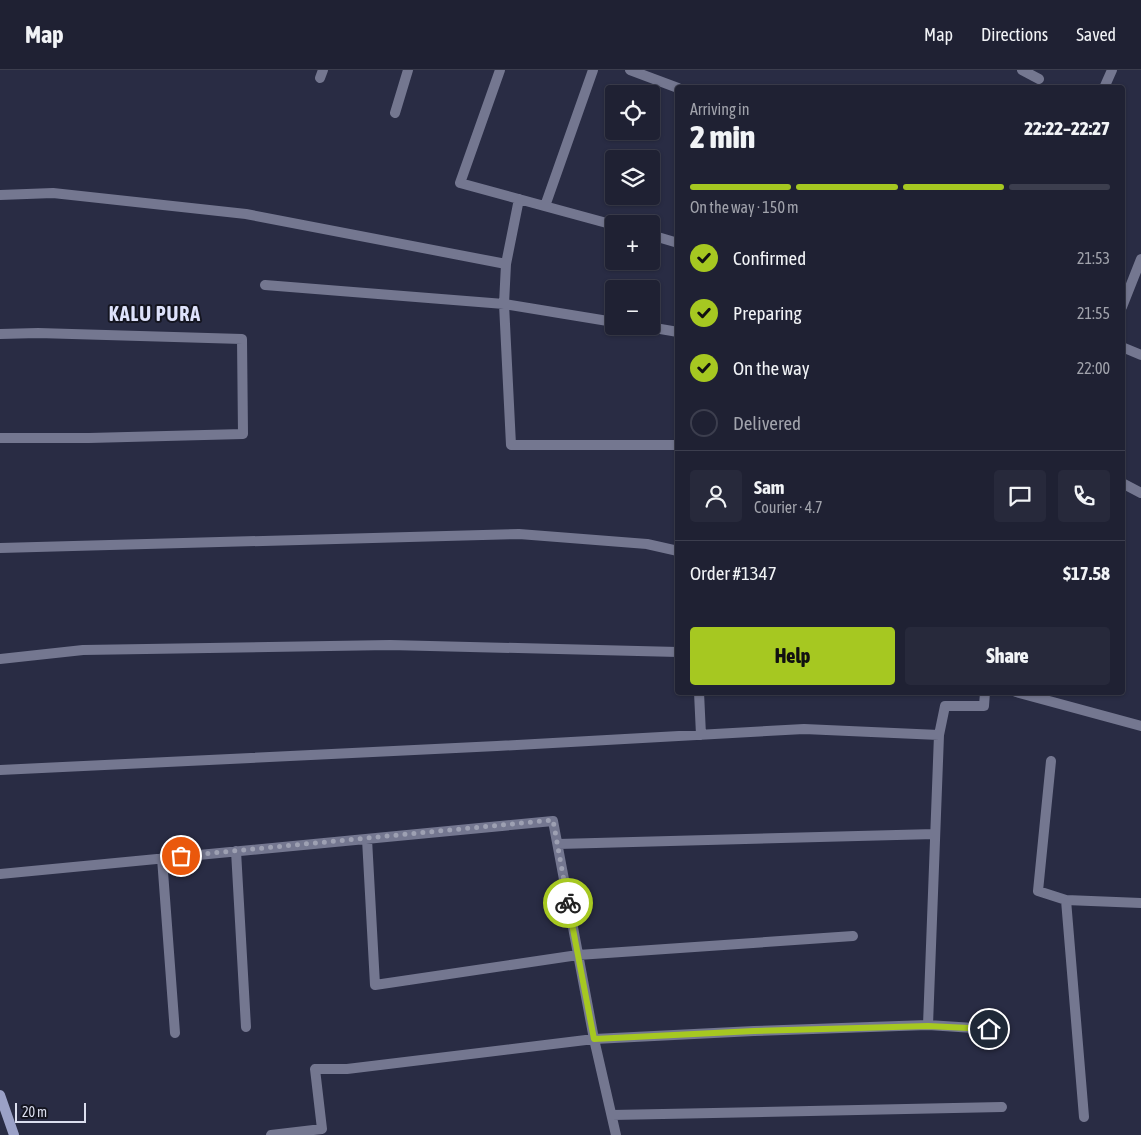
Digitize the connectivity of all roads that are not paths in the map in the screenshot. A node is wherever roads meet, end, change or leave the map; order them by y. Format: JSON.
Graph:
{"nodes":[{"id":1,"x":408,"y":70,"type":"edge"},
{"id":2,"x":500,"y":70,"type":"edge"},
{"id":3,"x":593,"y":70,"type":"edge"},
{"id":4,"x":630,"y":70,"type":"edge"},
{"id":5,"x":1022,"y":70,"type":"edge"},
{"id":6,"x":1112,"y":70,"type":"edge"},
{"id":7,"x":1039,"y":80,"type":"dead end"},
{"id":8,"x":1105,"y":85,"type":"edge"},
{"id":9,"x":675,"y":87,"type":"edge"},
{"id":10,"x":395,"y":113,"type":"dead end"},
{"id":11,"x":0,"y":195,"type":"edge"},
{"id":12,"x":519,"y":199,"type":"junction"},
{"id":13,"x":545,"y":206,"type":"junction"},
{"id":14,"x":605,"y":223,"type":"edge"},
{"id":15,"x":660,"y":238,"type":"edge"},
{"id":16,"x":675,"y":242,"type":"edge"},
{"id":17,"x":1141,"y":259,"type":"edge"},
{"id":18,"x":506,"y":264,"type":"junction"},
{"id":19,"x":265,"y":285,"type":"dead end"},
{"id":20,"x":1125,"y":299,"type":"edge"},
{"id":21,"x":504,"y":304,"type":"junction"},
{"id":22,"x":605,"y":321,"type":"edge"},
{"id":23,"x":660,"y":329,"type":"edge"},
{"id":24,"x":675,"y":331,"type":"edge"},
{"id":25,"x":0,"y":334,"type":"edge"},
{"id":26,"x":1125,"y":348,"type":"edge"},
{"id":27,"x":1141,"y":355,"type":"edge"},
{"id":28,"x":0,"y":438,"type":"edge"},
{"id":29,"x":675,"y":445,"type":"edge"},
{"id":30,"x":1125,"y":484,"type":"edge"},
{"id":31,"x":1141,"y":492,"type":"edge"},
{"id":32,"x":0,"y":548,"type":"edge"},
{"id":33,"x":675,"y":551,"type":"edge"},
{"id":34,"x":675,"y":652,"type":"edge"},
{"id":35,"x":0,"y":659,"type":"edge"},
{"id":36,"x":699,"y":695,"type":"edge"},
{"id":37,"x":985,"y":695,"type":"edge"},
{"id":38,"x":1027,"y":695,"type":"edge"},
{"id":39,"x":1141,"y":726,"type":"edge"},
{"id":40,"x":702,"y":735,"type":"junction"},
{"id":41,"x":939,"y":735,"type":"junction"},
{"id":42,"x":1051,"y":761,"type":"dead end"},
{"id":43,"x":0,"y":770,"type":"edge"},
{"id":44,"x":935,"y":834,"type":"junction"},
{"id":45,"x":367,"y":838,"type":"junction"},
{"id":46,"x":558,"y":844,"type":"junction"},
{"id":47,"x":236,"y":851,"type":"junction"},
{"id":48,"x":162,"y":858,"type":"junction"},
{"id":49,"x":0,"y":874,"type":"edge"},
{"id":50,"x":1066,"y":900,"type":"junction"},
{"id":51,"x":1141,"y":903,"type":"edge"},
{"id":52,"x":852,"y":936,"type":"dead end"},
{"id":53,"x":578,"y":955,"type":"junction"},
{"id":54,"x":928,"y":1026,"type":"junction"},
{"id":55,"x":246,"y":1027,"type":"dead end"},
{"id":56,"x":989,"y":1029,"type":"dead end"},
{"id":57,"x":175,"y":1033,"type":"dead end"},
{"id":58,"x":594,"y":1039,"type":"junction"},
{"id":59,"x":0,"y":1096,"type":"edge"},
{"id":60,"x":1002,"y":1107,"type":"dead end"},
{"id":61,"x":612,"y":1115,"type":"junction"},
{"id":62,"x":1084,"y":1117,"type":"dead end"},
{"id":63,"x":14,"y":1135,"type":"edge"},
{"id":64,"x":271,"y":1135,"type":"edge"},
{"id":65,"x":616,"y":1135,"type":"edge"}],
"edges":[{"from":1,"to":10,"type":"street"},
{"from":2,"to":12,"type":"street"},
{"from":3,"to":13,"type":"street"},
{"from":4,"to":9,"type":"street"},
{"from":5,"to":7,"type":"street"},
{"from":6,"to":8,"type":"street"},
{"from":11,"to":18,"type":"street"},
{"from":12,"to":13,"type":"street"},
{"from":12,"to":18,"type":"street"},
{"from":13,"to":14,"type":"street"},
{"from":15,"to":16,"type":"street"},
{"from":17,"to":20,"type":"street"},
{"from":18,"to":21,"type":"street"},
{"from":19,"to":21,"type":"street"},
{"from":21,"to":22,"type":"street"},
{"from":21,"to":29,"type":"street"},
{"from":23,"to":24,"type":"street"},
{"from":25,"to":28,"type":"street"},
{"from":26,"to":27,"type":"street"},
{"from":30,"to":31,"type":"street"},
{"from":32,"to":33,"type":"street"},
{"from":34,"to":35,"type":"street"},
{"from":36,"to":40,"type":"street"},
{"from":37,"to":41,"type":"street"},
{"from":38,"to":39,"type":"street"},
{"from":40,"to":41,"type":"street"},
{"from":40,"to":43,"type":"street"},
{"from":41,"to":44,"type":"street"},
{"from":42,"to":50,"type":"street"},
{"from":44,"to":46,"type":"street"},
{"from":44,"to":54,"type":"street"},
{"from":45,"to":46,"type":"street"},
{"from":45,"to":47,"type":"street"},
{"from":45,"to":53,"type":"street"},
{"from":46,"to":53,"type":"street"},
{"from":47,"to":48,"type":"street"},
{"from":47,"to":55,"type":"street"},
{"from":48,"to":49,"type":"street"},
{"from":48,"to":57,"type":"street"},
{"from":50,"to":51,"type":"street"},
{"from":50,"to":62,"type":"street"},
{"from":52,"to":53,"type":"street"},
{"from":53,"to":58,"type":"street"},
{"from":54,"to":56,"type":"street"},
{"from":54,"to":58,"type":"street"},
{"from":58,"to":61,"type":"street"},
{"from":58,"to":64,"type":"street"},
{"from":59,"to":63,"type":"street"},
{"from":60,"to":61,"type":"street"},
{"from":61,"to":65,"type":"street"}]}
